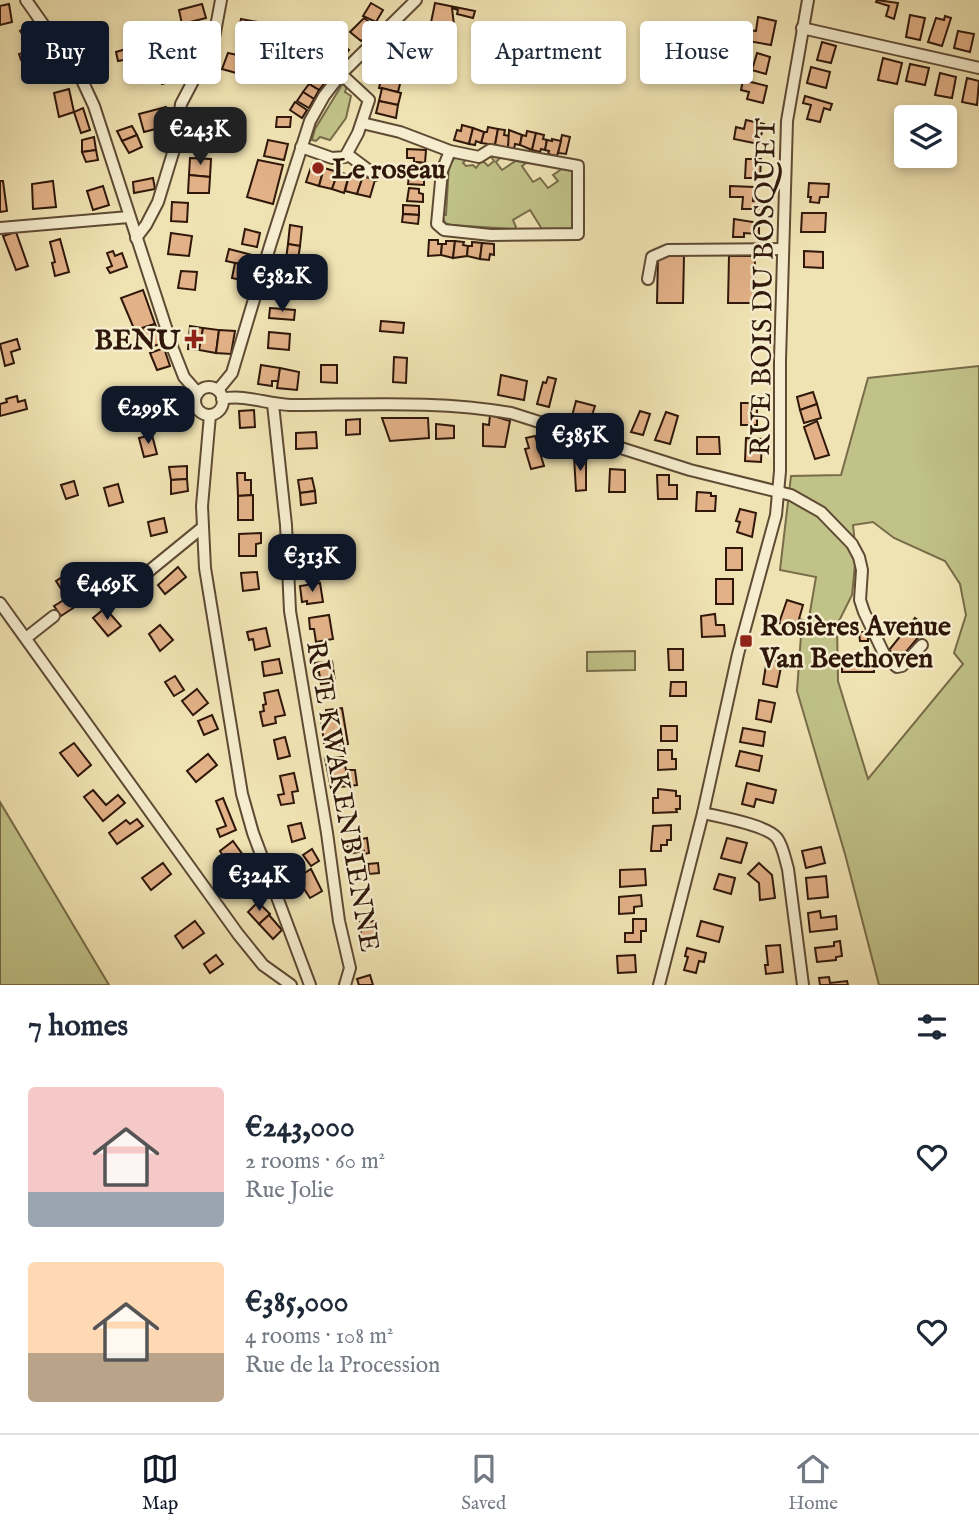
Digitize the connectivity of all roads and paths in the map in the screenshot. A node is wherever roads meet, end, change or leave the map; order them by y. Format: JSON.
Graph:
{"nodes":[{"id":1,"x":26,"y":0,"type":"edge"},
{"id":2,"x":221,"y":0,"type":"edge"},
{"id":3,"x":416,"y":0,"type":"edge"},
{"id":4,"x":808,"y":0,"type":"edge"},
{"id":5,"x":803,"y":29,"type":"junction"},
{"id":6,"x":348,"y":67,"type":"edge"},
{"id":7,"x":979,"y":68,"type":"edge"},
{"id":8,"x":348,"y":80,"type":"edge"},
{"id":9,"x":334,"y":84,"type":"edge"},
{"id":10,"x":362,"y":123,"type":"junction"},
{"id":11,"x":301,"y":147,"type":"junction"},
{"id":12,"x":450,"y":151,"type":"junction"},
{"id":13,"x":346,"y":154,"type":"junction"},
{"id":14,"x":375,"y":175,"type":"dead end"},
{"id":15,"x":129,"y":216,"type":"junction"},
{"id":16,"x":0,"y":229,"type":"edge"},
{"id":17,"x":136,"y":238,"type":"junction"},
{"id":18,"x":783,"y":249,"type":"junction"},
{"id":19,"x":648,"y":279,"type":"dead end"},
{"id":20,"x":232,"y":373,"type":"junction"},
{"id":21,"x":198,"y":393,"type":"junction"},
{"id":22,"x":220,"y":394,"type":"junction"},
{"id":23,"x":238,"y":396,"type":"junction"},
{"id":24,"x":273,"y":404,"type":"junction"},
{"id":25,"x":210,"y":415,"type":"junction"},
{"id":26,"x":779,"y":492,"type":"junction"},
{"id":27,"x":202,"y":527,"type":"junction"},
{"id":28,"x":116,"y":598,"type":"dead end"},
{"id":29,"x":0,"y":603,"type":"edge"},
{"id":30,"x":54,"y":616,"type":"dead end"},
{"id":31,"x":26,"y":638,"type":"junction"},
{"id":32,"x":922,"y":645,"type":"dead end"},
{"id":33,"x":704,"y":813,"type":"junction"},
{"id":34,"x":291,"y":985,"type":"edge"},
{"id":35,"x":310,"y":985,"type":"edge"},
{"id":36,"x":345,"y":985,"type":"edge"},
{"id":37,"x":659,"y":985,"type":"edge"},
{"id":38,"x":803,"y":985,"type":"edge"}],
"edges":[{"from":1,"to":15,"type":"street"},
{"from":2,"to":17,"type":"street"},
{"from":3,"to":6,"type":"street"},
{"from":4,"to":5,"type":"street","name":"RUE BOIS DU BOSQUET"},
{"from":5,"to":7,"type":"street"},
{"from":5,"to":18,"type":"street","name":"RUE BOIS DU BOSQUET"},
{"from":8,"to":10,"type":"street"},
{"from":9,"to":11,"type":"street"},
{"from":10,"to":12,"type":"street"},
{"from":10,"to":13,"type":"street"},
{"from":11,"to":13,"type":"street"},
{"from":11,"to":20,"type":"street"},
{"from":12,"to":12,"type":"street"},
{"from":13,"to":14,"type":"street"},
{"from":15,"to":16,"type":"street"},
{"from":15,"to":17,"type":"street"},
{"from":17,"to":21,"type":"street"},
{"from":18,"to":19,"type":"street"},
{"from":18,"to":26,"type":"street","name":"RUE BOIS DU BOSQUET"},
{"from":20,"to":22,"type":"street"},
{"from":20,"to":23,"type":"street"},
{"from":21,"to":22,"type":"street"},
{"from":21,"to":25,"type":"street"},
{"from":22,"to":23,"type":"street"},
{"from":22,"to":25,"type":"street"},
{"from":23,"to":24,"type":"street"},
{"from":24,"to":26,"type":"street"},
{"from":24,"to":36,"type":"street","name":"RUE KWAKENBIENNE"},
{"from":25,"to":27,"type":"street"},
{"from":26,"to":32,"type":"street"},
{"from":26,"to":33,"type":"street","name":"RUE BOIS DU BOSQUET"},
{"from":27,"to":28,"type":"street"},
{"from":27,"to":35,"type":"street"},
{"from":29,"to":31,"type":"street"},
{"from":30,"to":31,"type":"street"},
{"from":31,"to":34,"type":"street"},
{"from":33,"to":37,"type":"street","name":"RUE BOIS DU BOSQUET"},
{"from":33,"to":38,"type":"street"}]}
